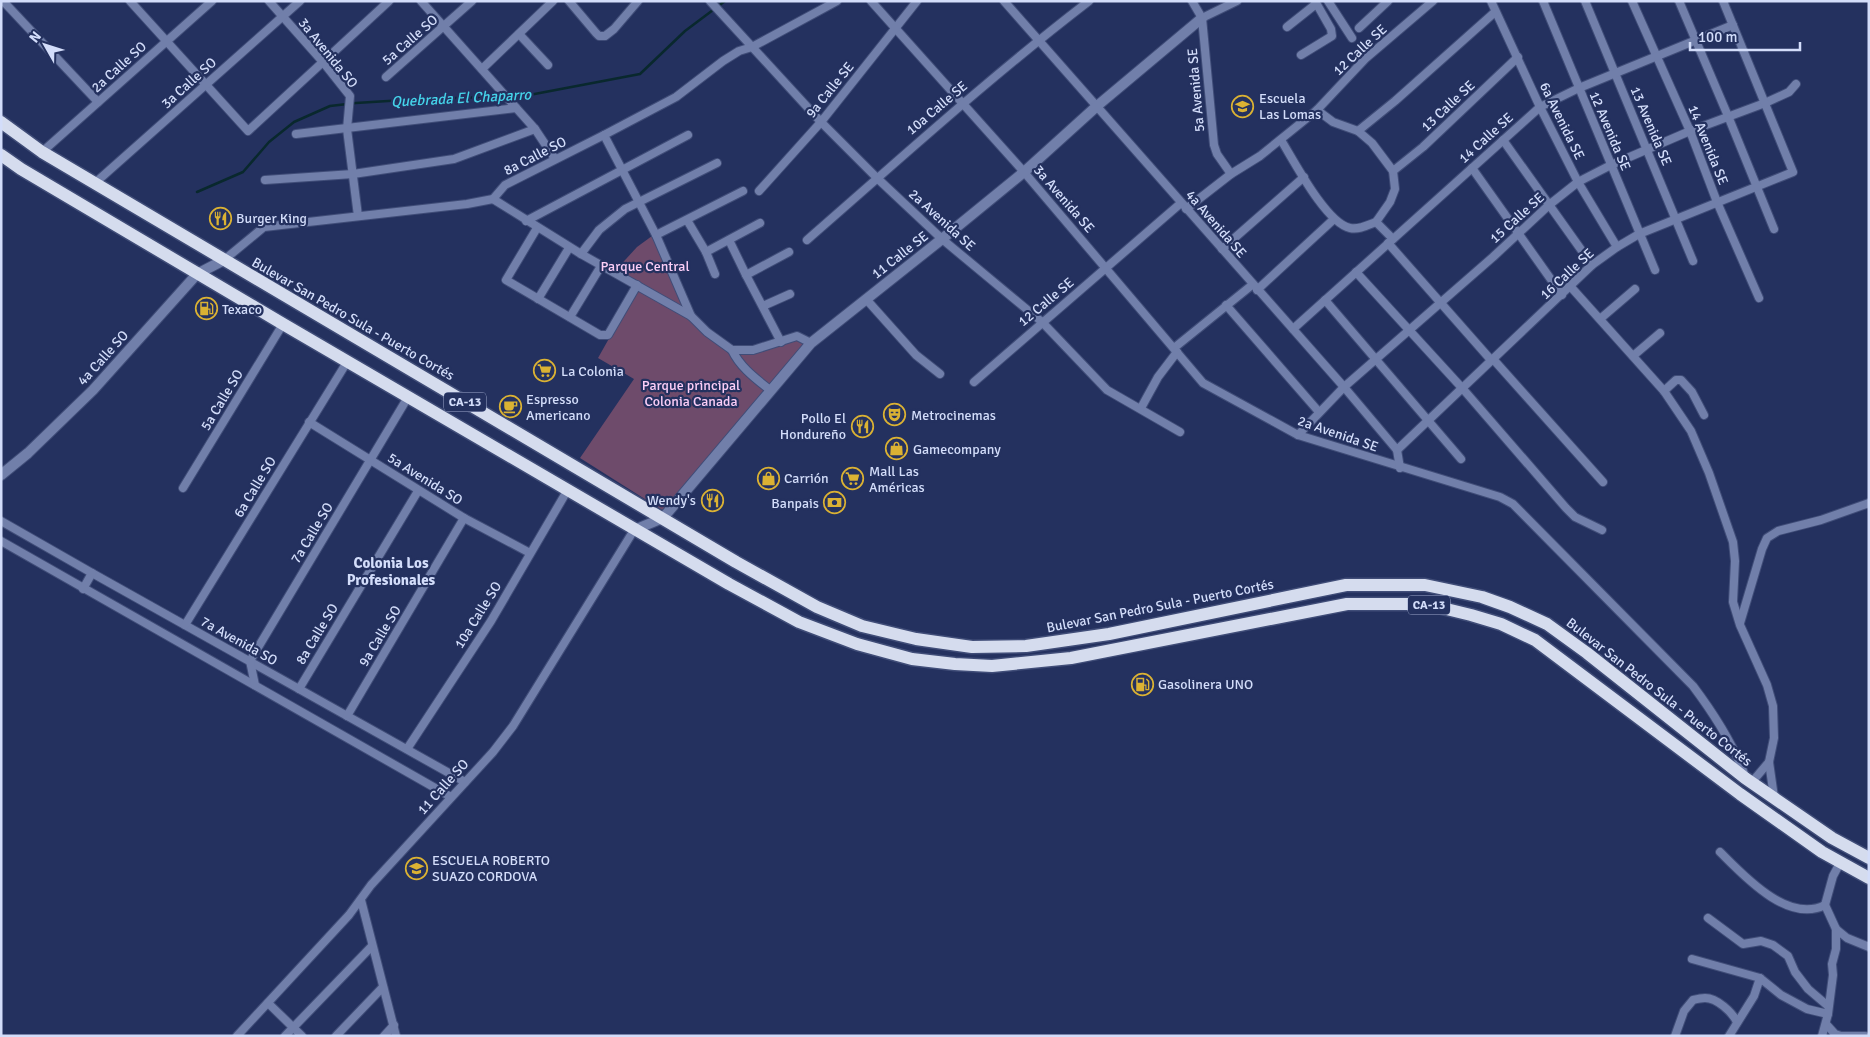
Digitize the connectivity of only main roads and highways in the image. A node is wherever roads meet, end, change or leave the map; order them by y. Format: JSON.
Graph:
{"nodes":[{"id":1,"x":1,"y":122,"type":"edge"},
{"id":2,"x":1,"y":155,"type":"edge"},
{"id":3,"x":1869,"y":858,"type":"edge"},
{"id":4,"x":1869,"y":878,"type":"edge"}],
"edges":[{"from":1,"to":3,"type":"highway","name":"Bulevar San Pedro Sula - Puerto Cortés","number":"CA-13"},
{"from":2,"to":4,"type":"highway","number":"CA-13"}]}
